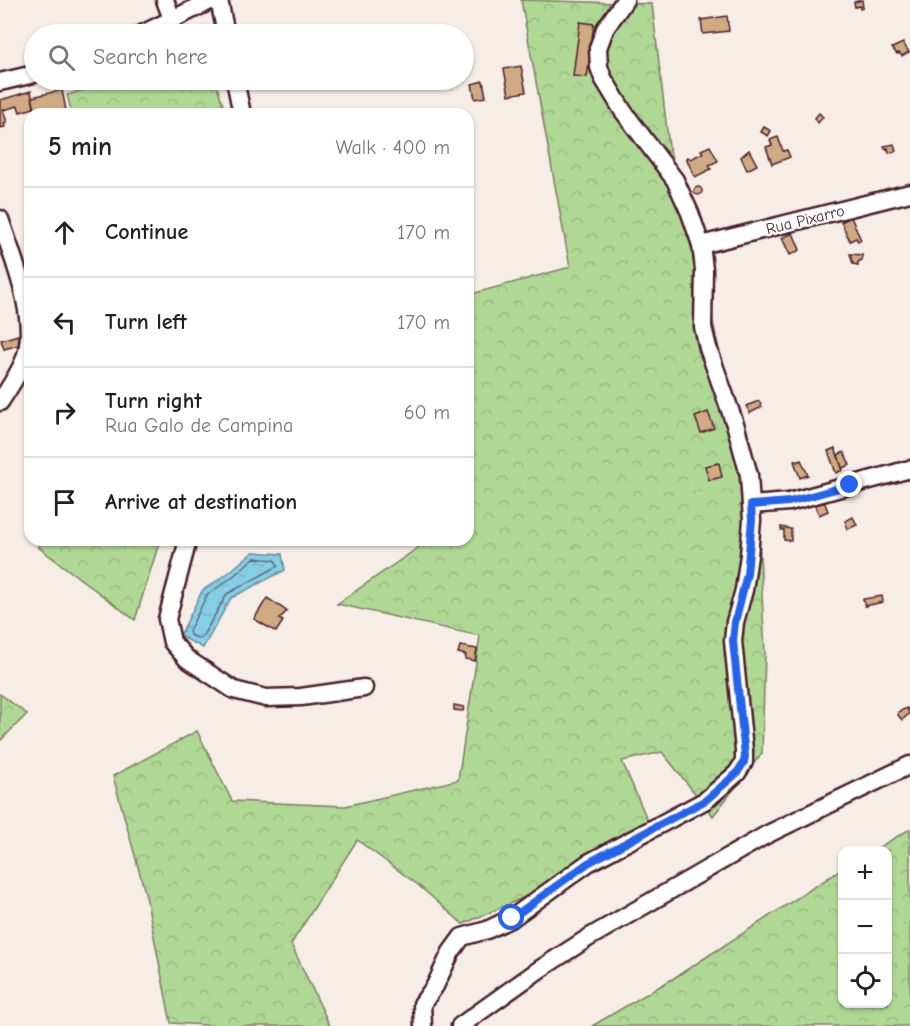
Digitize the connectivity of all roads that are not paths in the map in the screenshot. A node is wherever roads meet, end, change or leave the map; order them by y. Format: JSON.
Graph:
{"nodes":[{"id":1,"x":165,"y":0,"type":"edge"},
{"id":2,"x":212,"y":0,"type":"edge"},
{"id":3,"x":219,"y":0,"type":"edge"},
{"id":4,"x":625,"y":0,"type":"edge"},
{"id":5,"x":172,"y":19,"type":"junction"},
{"id":6,"x":162,"y":24,"type":"edge"},
{"id":7,"x":224,"y":24,"type":"edge"},
{"id":8,"x":24,"y":76,"type":"edge"},
{"id":9,"x":0,"y":82,"type":"edge"},
{"id":10,"x":237,"y":90,"type":"edge"},
{"id":11,"x":241,"y":108,"type":"edge"},
{"id":12,"x":910,"y":193,"type":"edge"},
{"id":13,"x":0,"y":219,"type":"edge"},
{"id":14,"x":701,"y":245,"type":"junction"},
{"id":15,"x":24,"y":305,"type":"edge"},
{"id":16,"x":24,"y":361,"type":"edge"},
{"id":17,"x":0,"y":402,"type":"edge"},
{"id":18,"x":910,"y":469,"type":"edge"},
{"id":19,"x":751,"y":505,"type":"junction"},
{"id":20,"x":186,"y":546,"type":"edge"},
{"id":21,"x":364,"y":688,"type":"dead end"},
{"id":22,"x":910,"y":765,"type":"edge"},
{"id":23,"x":423,"y":1026,"type":"edge"},
{"id":24,"x":460,"y":1026,"type":"edge"}],
"edges":[{"from":1,"to":5,"type":"street"},
{"from":2,"to":5,"type":"street"},
{"from":3,"to":7,"type":"street"},
{"from":4,"to":14,"type":"street"},
{"from":5,"to":6,"type":"street"},
{"from":8,"to":9,"type":"street"},
{"from":10,"to":11,"type":"street"},
{"from":12,"to":14,"type":"street","name":"Rua Pixarro"},
{"from":13,"to":15,"type":"street"},
{"from":14,"to":19,"type":"street"},
{"from":16,"to":17,"type":"street"},
{"from":18,"to":19,"type":"street"},
{"from":19,"to":23,"type":"street"},
{"from":20,"to":21,"type":"street"},
{"from":22,"to":24,"type":"street"}]}
